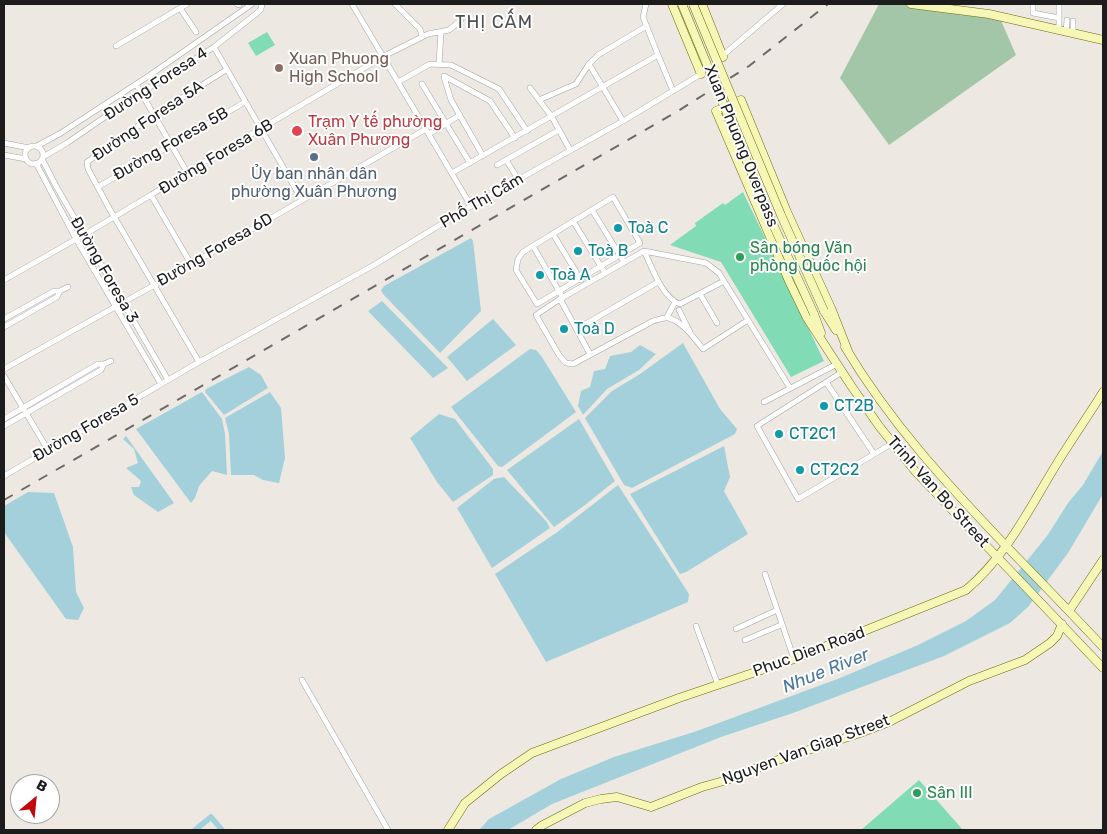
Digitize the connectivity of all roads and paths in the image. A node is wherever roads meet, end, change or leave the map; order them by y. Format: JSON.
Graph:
{"nodes":[{"id":1,"x":188,"y":4,"type":"edge"},
{"id":2,"x":252,"y":4,"type":"edge"},
{"id":3,"x":262,"y":4,"type":"edge"},
{"id":4,"x":352,"y":4,"type":"edge"},
{"id":5,"x":395,"y":4,"type":"edge"},
{"id":6,"x":646,"y":4,"type":"edge"},
{"id":7,"x":672,"y":4,"type":"edge"},
{"id":8,"x":682,"y":4,"type":"edge"},
{"id":9,"x":693,"y":4,"type":"edge"},
{"id":10,"x":702,"y":4,"type":"edge"},
{"id":11,"x":783,"y":4,"type":"edge"},
{"id":12,"x":910,"y":4,"type":"edge"},
{"id":13,"x":1033,"y":4,"type":"edge"},
{"id":14,"x":1060,"y":4,"type":"edge"},
{"id":15,"x":945,"y":6,"type":"edge"},
{"id":16,"x":180,"y":8,"type":"junction"},
{"id":17,"x":1059,"y":18,"type":"junction"},
{"id":18,"x":461,"y":20,"type":"dead end"},
{"id":19,"x":1067,"y":20,"type":"dead end"},
{"id":20,"x":1073,"y":21,"type":"dead end"},
{"id":21,"x":646,"y":27,"type":"junction"},
{"id":22,"x":196,"y":32,"type":"dead end"},
{"id":23,"x":441,"y":32,"type":"junction"},
{"id":24,"x":1066,"y":32,"type":"junction"},
{"id":25,"x":422,"y":36,"type":"junction"},
{"id":26,"x":1103,"y":40,"type":"edge"},
{"id":27,"x":116,"y":46,"type":"dead end"},
{"id":28,"x":214,"y":47,"type":"junction"},
{"id":29,"x":658,"y":55,"type":"junction"},
{"id":30,"x":383,"y":57,"type":"junction"},
{"id":31,"x":723,"y":57,"type":"junction"},
{"id":32,"x":439,"y":64,"type":"junction"},
{"id":33,"x":589,"y":64,"type":"junction"},
{"id":34,"x":226,"y":70,"type":"junction"},
{"id":35,"x":701,"y":74,"type":"junction"},
{"id":36,"x":398,"y":82,"type":"junction"},
{"id":37,"x":136,"y":84,"type":"junction"},
{"id":38,"x":422,"y":84,"type":"dead end"},
{"id":39,"x":602,"y":87,"type":"junction"},
{"id":40,"x":530,"y":88,"type":"dead end"},
{"id":41,"x":673,"y":91,"type":"junction"},
{"id":42,"x":142,"y":92,"type":"junction"},
{"id":43,"x":539,"y":100,"type":"junction"},
{"id":44,"x":245,"y":102,"type":"junction"},
{"id":45,"x":154,"y":115,"type":"junction"},
{"id":46,"x":460,"y":115,"type":"junction"},
{"id":47,"x":552,"y":117,"type":"junction"},
{"id":48,"x":623,"y":121,"type":"junction"},
{"id":49,"x":446,"y":124,"type":"junction"},
{"id":50,"x":260,"y":129,"type":"junction"},
{"id":51,"x":559,"y":130,"type":"junction"},
{"id":52,"x":527,"y":131,"type":"junction"},
{"id":53,"x":428,"y":132,"type":"junction"},
{"id":54,"x":515,"y":138,"type":"junction"},
{"id":55,"x":4,"y":143,"type":"edge"},
{"id":56,"x":171,"y":144,"type":"junction"},
{"id":57,"x":38,"y":146,"type":"junction"},
{"id":58,"x":29,"y":148,"type":"junction"},
{"id":59,"x":570,"y":150,"type":"junction"},
{"id":60,"x":4,"y":155,"type":"edge"},
{"id":61,"x":483,"y":156,"type":"junction"},
{"id":62,"x":43,"y":158,"type":"junction"},
{"id":63,"x":26,"y":159,"type":"junction"},
{"id":64,"x":506,"y":160,"type":"junction"},
{"id":65,"x":36,"y":163,"type":"junction"},
{"id":66,"x":470,"y":163,"type":"junction"},
{"id":67,"x":497,"y":166,"type":"dead end"},
{"id":68,"x":186,"y":172,"type":"junction"},
{"id":69,"x":452,"y":173,"type":"junction"},
{"id":70,"x":518,"y":179,"type":"junction"},
{"id":71,"x":98,"y":187,"type":"junction"},
{"id":72,"x":152,"y":195,"type":"junction"},
{"id":73,"x":302,"y":200,"type":"junction"},
{"id":74,"x":472,"y":206,"type":"junction"},
{"id":75,"x":592,"y":210,"type":"junction"},
{"id":76,"x":114,"y":217,"type":"junction"},
{"id":77,"x":573,"y":221,"type":"junction"},
{"id":78,"x":553,"y":234,"type":"junction"},
{"id":79,"x":84,"y":235,"type":"junction"},
{"id":80,"x":76,"y":239,"type":"junction"},
{"id":81,"x":533,"y":246,"type":"junction"},
{"id":82,"x":644,"y":251,"type":"junction"},
{"id":83,"x":620,"y":255,"type":"junction"},
{"id":84,"x":624,"y":262,"type":"junction"},
{"id":85,"x":191,"y":264,"type":"junction"},
{"id":86,"x":601,"y":266,"type":"junction"},
{"id":87,"x":605,"y":273,"type":"junction"},
{"id":88,"x":580,"y":278,"type":"junction"},
{"id":89,"x":4,"y":280,"type":"edge"},
{"id":90,"x":658,"y":282,"type":"junction"},
{"id":91,"x":724,"y":282,"type":"junction"},
{"id":92,"x":154,"y":286,"type":"junction"},
{"id":93,"x":584,"y":286,"type":"junction"},
{"id":94,"x":68,"y":287,"type":"dead end"},
{"id":95,"x":60,"y":291,"type":"junction"},
{"id":96,"x":559,"y":291,"type":"junction"},
{"id":97,"x":700,"y":294,"type":"junction"},
{"id":98,"x":562,"y":299,"type":"junction"},
{"id":99,"x":123,"y":302,"type":"junction"},
{"id":100,"x":678,"y":305,"type":"junction"},
{"id":101,"x":115,"y":307,"type":"junction"},
{"id":102,"x":824,"y":310,"type":"joint"},
{"id":103,"x":814,"y":314,"type":"joint"},
{"id":104,"x":667,"y":318,"type":"junction"},
{"id":105,"x":4,"y":319,"type":"edge"},
{"id":106,"x":748,"y":320,"type":"junction"},
{"id":107,"x":676,"y":322,"type":"junction"},
{"id":108,"x":717,"y":323,"type":"dead end"},
{"id":109,"x":4,"y":327,"type":"edge"},
{"id":110,"x":577,"y":329,"type":"junction"},
{"id":111,"x":692,"y":335,"type":"junction"},
{"id":112,"x":828,"y":348,"type":"junction"},
{"id":113,"x":848,"y":350,"type":"junction"},
{"id":114,"x":590,"y":354,"type":"junction"},
{"id":115,"x":111,"y":361,"type":"dead end"},
{"id":116,"x":199,"y":362,"type":"junction"},
{"id":117,"x":837,"y":364,"type":"junction"},
{"id":118,"x":4,"y":369,"type":"edge"},
{"id":119,"x":842,"y":372,"type":"junction"},
{"id":120,"x":4,"y":376,"type":"edge"},
{"id":121,"x":168,"y":380,"type":"junction"},
{"id":122,"x":826,"y":382,"type":"junction"},
{"id":123,"x":161,"y":384,"type":"junction"},
{"id":124,"x":790,"y":388,"type":"junction"},
{"id":125,"x":1103,"y":392,"type":"edge"},
{"id":126,"x":764,"y":402,"type":"dead end"},
{"id":127,"x":24,"y":410,"type":"junction"},
{"id":128,"x":4,"y":419,"type":"edge"},
{"id":129,"x":4,"y":426,"type":"edge"},
{"id":130,"x":893,"y":443,"type":"junction"},
{"id":131,"x":48,"y":450,"type":"junction"},
{"id":132,"x":874,"y":454,"type":"junction"},
{"id":133,"x":4,"y":476,"type":"edge"},
{"id":134,"x":1010,"y":550,"type":"junction"},
{"id":135,"x":998,"y":558,"type":"junction"},
{"id":136,"x":1103,"y":560,"type":"edge"},
{"id":137,"x":765,"y":574,"type":"dead end"},
{"id":138,"x":777,"y":610,"type":"junction"},
{"id":139,"x":1069,"y":611,"type":"junction"},
{"id":140,"x":1062,"y":624,"type":"junction"},
{"id":141,"x":781,"y":625,"type":"junction"},
{"id":142,"x":696,"y":626,"type":"dead end"},
{"id":143,"x":736,"y":630,"type":"dead end"},
{"id":144,"x":745,"y":640,"type":"dead end"},
{"id":145,"x":1103,"y":647,"type":"edge"},
{"id":146,"x":794,"y":659,"type":"junction"},
{"id":147,"x":1103,"y":668,"type":"edge"},
{"id":148,"x":302,"y":680,"type":"dead end"},
{"id":149,"x":718,"y":685,"type":"junction"},
{"id":150,"x":388,"y":830,"type":"edge"},
{"id":151,"x":448,"y":830,"type":"edge"},
{"id":152,"x":536,"y":830,"type":"edge"}],
"edges":[{"from":1,"to":16,"type":"street"},
{"from":2,"to":37,"type":"street","name":"Đường Foresa 4"},
{"from":3,"to":28,"type":"street","name":"Đường Foresa 4"},
{"from":4,"to":30,"type":"street"},
{"from":5,"to":25,"type":"street"},
{"from":6,"to":21,"type":"street"},
{"from":7,"to":35,"type":"main road"},
{"from":8,"to":103,"type":"main road","name":"Xuan Phuong Overpass","bridge":true},
{"from":9,"to":102,"type":"main road","name":"Xuan Phuong Overpass","bridge":true},
{"from":10,"to":31,"type":"main road"},
{"from":11,"to":31,"type":"street","name":"Phố Thị Cẩm"},
{"from":12,"to":15,"type":"main road"},
{"from":13,"to":17,"type":"street"},
{"from":14,"to":17,"type":"street"},
{"from":15,"to":24,"type":"main road"},
{"from":16,"to":22,"type":"street"},
{"from":16,"to":27,"type":"street"},
{"from":17,"to":24,"type":"street"},
{"from":18,"to":23,"type":"street"},
{"from":19,"to":24,"type":"street"},
{"from":20,"to":24,"type":"street"},
{"from":21,"to":29,"type":"street"},
{"from":21,"to":33,"type":"street"},
{"from":23,"to":25,"type":"street","name":"Đường Foresa 6B"},
{"from":23,"to":32,"type":"street"},
{"from":24,"to":26,"type":"main road"},
{"from":25,"to":30,"type":"street","name":"Đường Foresa 6B"},
{"from":28,"to":34,"type":"street"},
{"from":28,"to":42,"type":"street","name":"Đường Foresa 4"},
{"from":29,"to":39,"type":"street"},
{"from":29,"to":41,"type":"street"},
{"from":30,"to":36,"type":"street"},
{"from":30,"to":50,"type":"street","name":"Đường Foresa 6B"},
{"from":31,"to":35,"type":"street","name":"Phố Thị Cẩm"},
{"from":32,"to":36,"type":"street"},
{"from":32,"to":52,"type":"street"},
{"from":33,"to":39,"type":"street"},
{"from":33,"to":43,"type":"street"},
{"from":34,"to":44,"type":"street"},
{"from":34,"to":45,"type":"street","name":"Đường Foresa 5A"},
{"from":35,"to":41,"type":"street","name":"Phố Thị Cẩm"},
{"from":36,"to":53,"type":"street"},
{"from":37,"to":42,"type":"street"},
{"from":37,"to":57,"type":"street","name":"Đường Foresa 4"},
{"from":38,"to":49,"type":"street"},
{"from":39,"to":47,"type":"street"},
{"from":39,"to":48,"type":"street"},
{"from":40,"to":43,"type":"street"},
{"from":41,"to":48,"type":"street","name":"Phố Thị Cẩm"},
{"from":42,"to":45,"type":"street"},
{"from":42,"to":62,"type":"street","name":"Đường Foresa 4"},
{"from":43,"to":47,"type":"street"},
{"from":44,"to":50,"type":"street"},
{"from":44,"to":56,"type":"street","name":"Đường Foresa 5B"},
{"from":45,"to":56,"type":"street"},
{"from":45,"to":71,"type":"street","name":"Đường Foresa 5A"},
{"from":46,"to":49,"type":"street","name":"Đường Foresa 6D"},
{"from":46,"to":54,"type":"street"},
{"from":46,"to":61,"type":"street"},
{"from":47,"to":51,"type":"street"},
{"from":47,"to":52,"type":"street"},
{"from":48,"to":59,"type":"street","name":"Phố Thị Cẩm"},
{"from":49,"to":53,"type":"street","name":"Đường Foresa 6D"},
{"from":49,"to":66,"type":"street"},
{"from":50,"to":68,"type":"street","name":"Đường Foresa 6B"},
{"from":50,"to":73,"type":"street"},
{"from":51,"to":59,"type":"street"},
{"from":51,"to":64,"type":"street"},
{"from":52,"to":54,"type":"street"},
{"from":53,"to":69,"type":"street"},
{"from":53,"to":73,"type":"street","name":"Đường Foresa 6D"},
{"from":54,"to":61,"type":"street"},
{"from":55,"to":58,"type":"street"},
{"from":56,"to":68,"type":"street"},
{"from":56,"to":71,"type":"street","name":"Đường Foresa 5B"},
{"from":57,"to":58,"type":"street"},
{"from":57,"to":62,"type":"street"},
{"from":58,"to":63,"type":"street"},
{"from":59,"to":70,"type":"street","name":"Phố Thị Cẩm"},
{"from":60,"to":63,"type":"street"},
{"from":61,"to":66,"type":"street"},
{"from":62,"to":65,"type":"street"},
{"from":62,"to":79,"type":"street","name":"Đường Foresa 3"},
{"from":63,"to":65,"type":"street"},
{"from":64,"to":67,"type":"street"},
{"from":64,"to":70,"type":"street"},
{"from":65,"to":80,"type":"street","name":"Đường Foresa 3"},
{"from":66,"to":69,"type":"street"},
{"from":68,"to":72,"type":"street","name":"Đường Foresa 6B"},
{"from":69,"to":74,"type":"street"},
{"from":70,"to":74,"type":"street","name":"Phố Thị Cẩm"},
{"from":71,"to":76,"type":"street","name":"Đường Foresa 5A"},
{"from":72,"to":76,"type":"street","name":"Đường Foresa 6B"},
{"from":72,"to":85,"type":"street"},
{"from":73,"to":85,"type":"street","name":"Đường Foresa 6D"},
{"from":74,"to":116,"type":"street","name":"Phố Thị Cẩm"},
{"from":75,"to":77,"type":"street"},
{"from":75,"to":83,"type":"street"},
{"from":75,"to":83,"type":"street"},
{"from":76,"to":79,"type":"street","name":"Đường Foresa 6B"},
{"from":76,"to":92,"type":"street","name":"Đường Foresa 5A"},
{"from":77,"to":78,"type":"street"},
{"from":77,"to":86,"type":"street"},
{"from":78,"to":81,"type":"street"},
{"from":78,"to":88,"type":"street"},
{"from":79,"to":80,"type":"street","name":"Đường Foresa 6B"},
{"from":79,"to":99,"type":"street","name":"Đường Foresa 3"},
{"from":80,"to":89,"type":"street","name":"Đường Foresa 6B"},
{"from":80,"to":101,"type":"street","name":"Đường Foresa 3"},
{"from":81,"to":96,"type":"street"},
{"from":81,"to":96,"type":"street"},
{"from":82,"to":84,"type":"street"},
{"from":82,"to":90,"type":"street"},
{"from":82,"to":91,"type":"street"},
{"from":83,"to":84,"type":"street"},
{"from":83,"to":86,"type":"street"},
{"from":84,"to":87,"type":"street"},
{"from":85,"to":92,"type":"street","name":"Đường Foresa 6D"},
{"from":86,"to":87,"type":"street"},
{"from":86,"to":88,"type":"street"},
{"from":87,"to":93,"type":"street"},
{"from":88,"to":93,"type":"street"},
{"from":88,"to":96,"type":"street"},
{"from":90,"to":100,"type":"street"},
{"from":90,"to":110,"type":"street"},
{"from":91,"to":97,"type":"street"},
{"from":91,"to":106,"type":"street"},
{"from":92,"to":99,"type":"street","name":"Đường Foresa 6D"},
{"from":92,"to":116,"type":"street","name":"Đường Foresa 5A"},
{"from":93,"to":98,"type":"street"},
{"from":94,"to":95,"type":"street"},
{"from":95,"to":105,"type":"street"},
{"from":95,"to":109,"type":"street"},
{"from":96,"to":98,"type":"street"},
{"from":97,"to":100,"type":"street"},
{"from":97,"to":108,"type":"street"},
{"from":98,"to":110,"type":"street"},
{"from":98,"to":114,"type":"street"},
{"from":99,"to":101,"type":"street","name":"Đường Foresa 6D"},
{"from":99,"to":121,"type":"street","name":"Đường Foresa 3"},
{"from":100,"to":104,"type":"street"},
{"from":100,"to":107,"type":"street"},
{"from":100,"to":111,"type":"street"},
{"from":101,"to":118,"type":"street","name":"Đường Foresa 6D"},
{"from":101,"to":123,"type":"street","name":"Đường Foresa 3"},
{"from":102,"to":113,"type":"main road","name":"Trinh Van Bo Street"},
{"from":103,"to":112,"type":"main road","name":"Trinh Van Bo Street"},
{"from":104,"to":107,"type":"street"},
{"from":104,"to":114,"type":"street"},
{"from":106,"to":111,"type":"street"},
{"from":106,"to":124,"type":"street"},
{"from":107,"to":111,"type":"street"},
{"from":110,"to":114,"type":"street"},
{"from":112,"to":113,"type":"main road","name":"Trinh Van Bo Street"},
{"from":112,"to":117,"type":"main road","name":"Trinh Van Bo Street"},
{"from":113,"to":134,"type":"main road","name":"Trinh Van Bo Street"},
{"from":115,"to":127,"type":"street"},
{"from":116,"to":121,"type":"street","name":"Phố Thị Cẩm"},
{"from":117,"to":119,"type":"main road","name":"Trinh Van Bo Street"},
{"from":117,"to":124,"type":"street"},
{"from":119,"to":122,"type":"street"},
{"from":119,"to":130,"type":"main road","name":"Trinh Van Bo Street"},
{"from":120,"to":127,"type":"street"},
{"from":121,"to":123,"type":"street","name":"Đường Foresa 5"},
{"from":122,"to":132,"type":"street"},
{"from":122,"to":132,"type":"street"},
{"from":123,"to":131,"type":"street","name":"Đường Foresa 5"},
{"from":124,"to":126,"type":"street"},
{"from":125,"to":134,"type":"main road","name":"Phuc Dien Road"},
{"from":127,"to":128,"type":"street"},
{"from":127,"to":129,"type":"street"},
{"from":127,"to":131,"type":"street"},
{"from":130,"to":132,"type":"street"},
{"from":130,"to":135,"type":"main road","name":"Trinh Van Bo Street"},
{"from":131,"to":133,"type":"street","name":"Đường Foresa 5"},
{"from":134,"to":135,"type":"main road","name":"Phuc Dien Road"},
{"from":134,"to":139,"type":"main road","name":"Trinh Van Bo Street"},
{"from":135,"to":140,"type":"main road","name":"Trinh Van Bo Street"},
{"from":135,"to":146,"type":"main road","name":"Phuc Dien Road"},
{"from":136,"to":139,"type":"main road"},
{"from":137,"to":138,"type":"street"},
{"from":138,"to":141,"type":"street"},
{"from":138,"to":143,"type":"street"},
{"from":139,"to":145,"type":"main road","name":"Trinh Van Bo Street"},
{"from":140,"to":147,"type":"main road","name":"Trinh Van Bo Street"},
{"from":140,"to":152,"type":"main road","name":"Nguyen Van Giap Street"},
{"from":141,"to":144,"type":"street"},
{"from":141,"to":146,"type":"street"},
{"from":142,"to":149,"type":"street"},
{"from":146,"to":149,"type":"main road","name":"Phuc Dien Road"},
{"from":148,"to":150,"type":"street"},
{"from":149,"to":151,"type":"main road","name":"Phuc Dien Road"}]}
